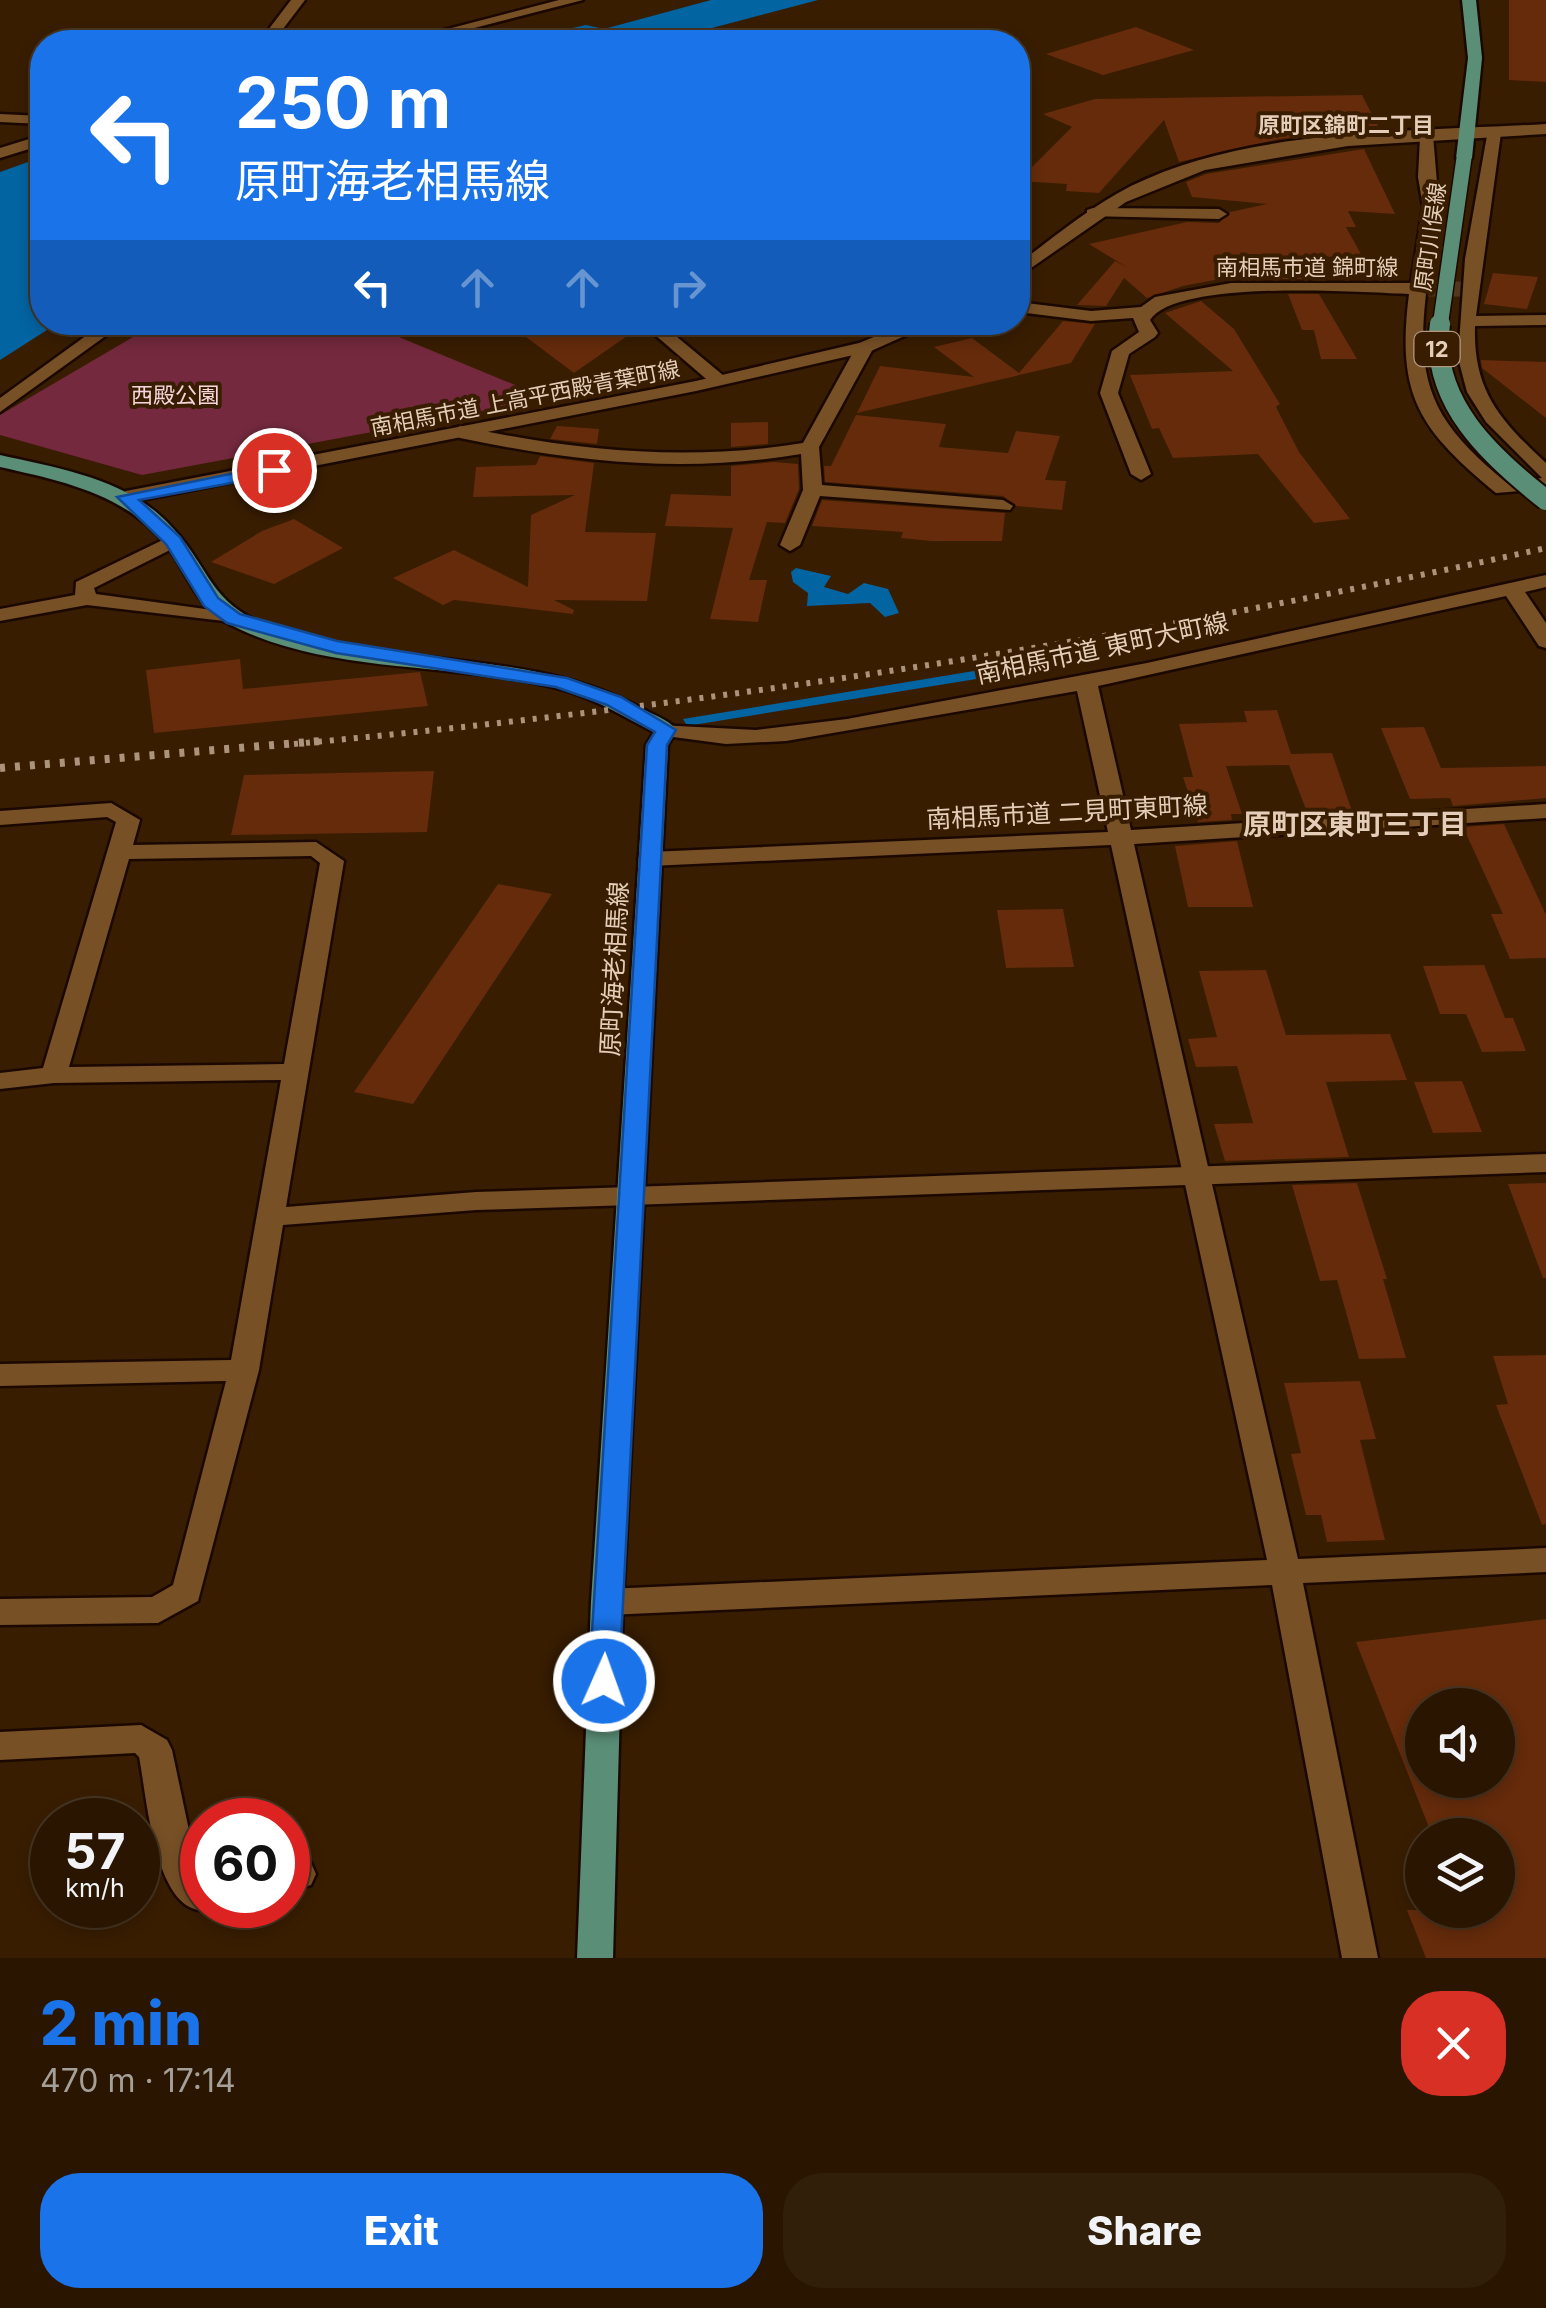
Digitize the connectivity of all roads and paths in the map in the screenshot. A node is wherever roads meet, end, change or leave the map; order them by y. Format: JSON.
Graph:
{"nodes":[{"id":1,"x":298,"y":0,"type":"edge"},
{"id":2,"x":576,"y":0,"type":"edge"},
{"id":3,"x":1470,"y":0,"type":"edge"},
{"id":4,"x":275,"y":30,"type":"edge"},
{"id":5,"x":454,"y":30,"type":"edge"},
{"id":6,"x":0,"y":118,"type":"edge"},
{"id":7,"x":30,"y":119,"type":"edge"},
{"id":8,"x":1546,"y":129,"type":"edge"},
{"id":9,"x":1494,"y":133,"type":"junction"},
{"id":10,"x":1469,"y":135,"type":"junction"},
{"id":11,"x":1428,"y":138,"type":"junction"},
{"id":12,"x":30,"y":144,"type":"edge"},
{"id":13,"x":0,"y":153,"type":"edge"},
{"id":14,"x":1093,"y":213,"type":"junction"},
{"id":15,"x":1219,"y":214,"type":"dead end"},
{"id":16,"x":1030,"y":263,"type":"edge"},
{"id":17,"x":1420,"y":289,"type":"junction"},
{"id":18,"x":1030,"y":309,"type":"edge"},
{"id":19,"x":1145,"y":312,"type":"junction"},
{"id":20,"x":1546,"y":320,"type":"edge"},
{"id":21,"x":1467,"y":321,"type":"junction"},
{"id":22,"x":99,"y":335,"type":"edge"},
{"id":23,"x":664,"y":335,"type":"edge"},
{"id":24,"x":894,"y":335,"type":"edge"},
{"id":25,"x":866,"y":346,"type":"junction"},
{"id":26,"x":718,"y":380,"type":"junction"},
{"id":27,"x":0,"y":406,"type":"edge"},
{"id":28,"x":460,"y":432,"type":"junction"},
{"id":29,"x":810,"y":446,"type":"junction"},
{"id":30,"x":0,"y":461,"type":"edge"},
{"id":31,"x":1546,"y":473,"type":"edge"},
{"id":32,"x":1141,"y":474,"type":"dead end"},
{"id":33,"x":1546,"y":483,"type":"edge"},
{"id":34,"x":813,"y":490,"type":"junction"},
{"id":35,"x":126,"y":497,"type":"junction"},
{"id":36,"x":1546,"y":500,"type":"edge"},
{"id":37,"x":1003,"y":506,"type":"dead end"},
{"id":38,"x":174,"y":540,"type":"junction"},
{"id":39,"x":790,"y":545,"type":"dead end"},
{"id":40,"x":1546,"y":581,"type":"edge"},
{"id":41,"x":1510,"y":589,"type":"junction"},
{"id":42,"x":88,"y":599,"type":"junction"},
{"id":43,"x":0,"y":615,"type":"edge"},
{"id":44,"x":234,"y":618,"type":"junction"},
{"id":45,"x":1546,"y":642,"type":"edge"},
{"id":46,"x":1086,"y":683,"type":"junction"},
{"id":47,"x":666,"y":730,"type":"junction"},
{"id":48,"x":1546,"y":811,"type":"edge"},
{"id":49,"x":0,"y":818,"type":"edge"},
{"id":50,"x":1122,"y":838,"type":"junction"},
{"id":51,"x":118,"y":852,"type":"junction"},
{"id":52,"x":650,"y":859,"type":"junction"},
{"id":53,"x":296,"y":1072,"type":"junction"},
{"id":54,"x":54,"y":1075,"type":"junction"},
{"id":55,"x":0,"y":1081,"type":"edge"},
{"id":56,"x":1546,"y":1163,"type":"edge"},
{"id":57,"x":1196,"y":1176,"type":"junction"},
{"id":58,"x":631,"y":1196,"type":"junction"},
{"id":59,"x":271,"y":1217,"type":"junction"},
{"id":60,"x":244,"y":1370,"type":"junction"},
{"id":61,"x":0,"y":1375,"type":"edge"},
{"id":62,"x":1546,"y":1560,"type":"edge"},
{"id":63,"x":1284,"y":1571,"type":"junction"},
{"id":64,"x":606,"y":1602,"type":"junction"},
{"id":65,"x":0,"y":1612,"type":"edge"},
{"id":66,"x":0,"y":1746,"type":"edge"},
{"id":67,"x":180,"y":1870,"type":"edge"},
{"id":68,"x":594,"y":1958,"type":"edge"},
{"id":69,"x":1360,"y":1958,"type":"edge"}],
"edges":[{"from":1,"to":4,"type":"street"},
{"from":2,"to":5,"type":"street"},
{"from":3,"to":10,"type":"main road","name":"原町川俣線","number":"12"},
{"from":6,"to":7,"type":"street"},
{"from":8,"to":9,"type":"street"},
{"from":9,"to":10,"type":"street"},
{"from":9,"to":21,"type":"street"},
{"from":10,"to":11,"type":"street"},
{"from":10,"to":36,"type":"main road","name":"原町川俣線","number":"12","bridge":true},
{"from":11,"to":14,"type":"street"},
{"from":11,"to":17,"type":"street"},
{"from":12,"to":13,"type":"street"},
{"from":14,"to":15,"type":"street"},
{"from":14,"to":16,"type":"street"},
{"from":17,"to":19,"type":"street","name":"南相馬市道 錦町線"},
{"from":17,"to":33,"type":"street"},
{"from":18,"to":19,"type":"street","name":"南相馬市道 錦町線"},
{"from":19,"to":32,"type":"street"},
{"from":20,"to":21,"type":"street"},
{"from":21,"to":31,"type":"street"},
{"from":22,"to":27,"type":"street"},
{"from":23,"to":26,"type":"street"},
{"from":24,"to":25,"type":"street","name":"南相馬市道 上高平西殿青葉町線"},
{"from":25,"to":26,"type":"street","name":"南相馬市道 上高平西殿青葉町線"},
{"from":25,"to":29,"type":"street"},
{"from":26,"to":28,"type":"street","name":"南相馬市道 上高平西殿青葉町線"},
{"from":28,"to":29,"type":"street"},
{"from":28,"to":35,"type":"street","name":"南相馬市道 上高平西殿青葉町線"},
{"from":29,"to":34,"type":"street"},
{"from":30,"to":35,"type":"main road"},
{"from":34,"to":37,"type":"street"},
{"from":34,"to":39,"type":"street"},
{"from":35,"to":38,"type":"main road"},
{"from":38,"to":42,"type":"street"},
{"from":38,"to":44,"type":"main road"},
{"from":40,"to":41,"type":"street","name":"南相馬市道 東町大町線"},
{"from":41,"to":45,"type":"street"},
{"from":41,"to":46,"type":"street","name":"南相馬市道 東町大町線"},
{"from":42,"to":43,"type":"street"},
{"from":42,"to":44,"type":"street"},
{"from":44,"to":47,"type":"main road"},
{"from":46,"to":47,"type":"street","name":"南相馬市道 東町大町線"},
{"from":46,"to":50,"type":"street"},
{"from":47,"to":52,"type":"main road","name":"原町海老相馬線"},
{"from":48,"to":50,"type":"street","name":"南相馬市道 二見町東町線"},
{"from":49,"to":51,"type":"street"},
{"from":50,"to":52,"type":"street","name":"南相馬市道 二見町東町線"},
{"from":50,"to":57,"type":"street"},
{"from":51,"to":53,"type":"street"},
{"from":51,"to":54,"type":"street"},
{"from":52,"to":58,"type":"main road","name":"原町海老相馬線"},
{"from":53,"to":54,"type":"street"},
{"from":53,"to":59,"type":"street"},
{"from":54,"to":55,"type":"street"},
{"from":56,"to":57,"type":"street"},
{"from":57,"to":58,"type":"street"},
{"from":57,"to":63,"type":"street"},
{"from":58,"to":59,"type":"street"},
{"from":58,"to":64,"type":"main road","name":"原町海老相馬線"},
{"from":59,"to":60,"type":"street"},
{"from":60,"to":61,"type":"street"},
{"from":60,"to":65,"type":"street"},
{"from":62,"to":63,"type":"street"},
{"from":63,"to":64,"type":"street"},
{"from":63,"to":69,"type":"street"},
{"from":64,"to":68,"type":"main road","name":"原町海老相馬線"},
{"from":66,"to":67,"type":"street"}]}
